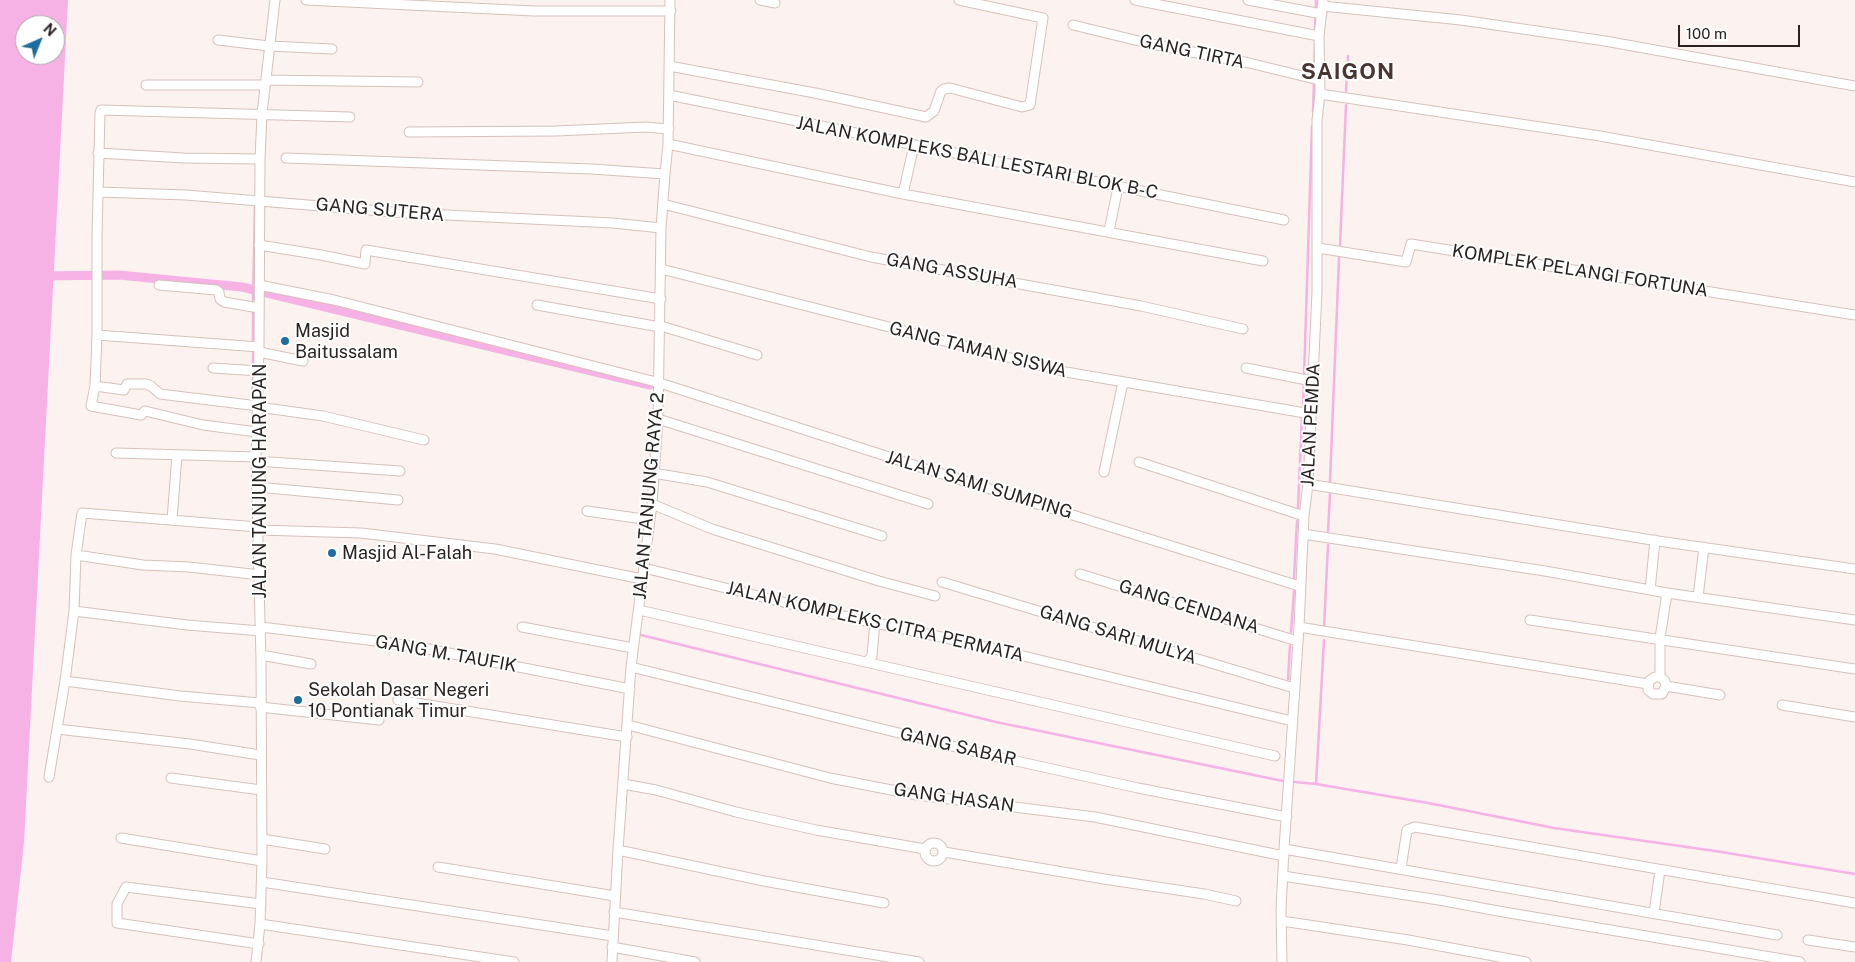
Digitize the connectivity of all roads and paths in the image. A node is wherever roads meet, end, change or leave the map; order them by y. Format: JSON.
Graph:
{"nodes":[{"id":1,"x":275,"y":0,"type":"edge"},
{"id":2,"x":306,"y":0,"type":"edge"},
{"id":3,"x":670,"y":0,"type":"edge"},
{"id":4,"x":760,"y":0,"type":"edge"},
{"id":5,"x":959,"y":0,"type":"edge"},
{"id":6,"x":1135,"y":0,"type":"edge"},
{"id":7,"x":1248,"y":0,"type":"edge"},
{"id":8,"x":775,"y":3,"type":"dead end"},
{"id":9,"x":1320,"y":9,"type":"edge"},
{"id":10,"x":671,"y":11,"type":"junction"},
{"id":11,"x":1073,"y":25,"type":"dead end"},
{"id":12,"x":1317,"y":35,"type":"junction"},
{"id":13,"x":218,"y":40,"type":"dead end"},
{"id":14,"x":269,"y":46,"type":"junction"},
{"id":15,"x":332,"y":50,"type":"dead end"},
{"id":16,"x":669,"y":66,"type":"junction"},
{"id":17,"x":1316,"y":79,"type":"junction"},
{"id":18,"x":418,"y":82,"type":"dead end"},
{"id":19,"x":266,"y":83,"type":"junction"},
{"id":20,"x":146,"y":85,"type":"dead end"},
{"id":21,"x":1855,"y":86,"type":"edge"},
{"id":22,"x":1320,"y":94,"type":"junction"},
{"id":23,"x":670,"y":95,"type":"junction"},
{"id":24,"x":262,"y":114,"type":"junction"},
{"id":25,"x":350,"y":117,"type":"dead end"},
{"id":26,"x":669,"y":129,"type":"junction"},
{"id":27,"x":409,"y":132,"type":"dead end"},
{"id":28,"x":668,"y":144,"type":"junction"},
{"id":29,"x":914,"y":145,"type":"junction"},
{"id":30,"x":98,"y":152,"type":"junction"},
{"id":31,"x":286,"y":158,"type":"dead end"},
{"id":32,"x":260,"y":159,"type":"junction"},
{"id":33,"x":664,"y":174,"type":"junction"},
{"id":34,"x":1855,"y":182,"type":"edge"},
{"id":35,"x":1118,"y":187,"type":"junction"},
{"id":36,"x":99,"y":192,"type":"junction"},
{"id":37,"x":903,"y":194,"type":"junction"},
{"id":38,"x":260,"y":200,"type":"junction"},
{"id":39,"x":663,"y":204,"type":"junction"},
{"id":40,"x":1284,"y":220,"type":"dead end"},
{"id":41,"x":661,"y":228,"type":"junction"},
{"id":42,"x":1109,"y":231,"type":"junction"},
{"id":43,"x":259,"y":245,"type":"junction"},
{"id":44,"x":1318,"y":248,"type":"junction"},
{"id":45,"x":1263,"y":261,"type":"dead end"},
{"id":46,"x":661,"y":269,"type":"junction"},
{"id":47,"x":159,"y":285,"type":"dead end"},
{"id":48,"x":259,"y":286,"type":"junction"},
{"id":49,"x":661,"y":299,"type":"junction"},
{"id":50,"x":537,"y":304,"type":"dead end"},
{"id":51,"x":259,"y":307,"type":"junction"},
{"id":52,"x":1855,"y":315,"type":"edge"},
{"id":53,"x":660,"y":326,"type":"junction"},
{"id":54,"x":1243,"y":329,"type":"dead end"},
{"id":55,"x":97,"y":335,"type":"junction"},
{"id":56,"x":259,"y":350,"type":"junction"},
{"id":57,"x":757,"y":355,"type":"dead end"},
{"id":58,"x":303,"y":361,"type":"dead end"},
{"id":59,"x":213,"y":368,"type":"dead end"},
{"id":60,"x":1246,"y":368,"type":"dead end"},
{"id":61,"x":259,"y":371,"type":"junction"},
{"id":62,"x":1312,"y":381,"type":"junction"},
{"id":63,"x":1123,"y":382,"type":"junction"},
{"id":64,"x":660,"y":384,"type":"junction"},
{"id":65,"x":95,"y":386,"type":"junction"},
{"id":66,"x":258,"y":406,"type":"junction"},
{"id":67,"x":1304,"y":413,"type":"junction"},
{"id":68,"x":658,"y":419,"type":"junction"},
{"id":69,"x":257,"y":432,"type":"junction"},
{"id":70,"x":424,"y":440,"type":"dead end"},
{"id":71,"x":116,"y":453,"type":"dead end"},
{"id":72,"x":177,"y":455,"type":"junction"},
{"id":73,"x":256,"y":459,"type":"junction"},
{"id":74,"x":1139,"y":462,"type":"dead end"},
{"id":75,"x":400,"y":471,"type":"dead end"},
{"id":76,"x":1104,"y":472,"type":"dead end"},
{"id":77,"x":653,"y":473,"type":"junction"},
{"id":78,"x":1308,"y":484,"type":"junction"},
{"id":79,"x":257,"y":487,"type":"junction"},
{"id":80,"x":398,"y":500,"type":"dead end"},
{"id":81,"x":652,"y":504,"type":"junction"},
{"id":82,"x":928,"y":504,"type":"dead end"},
{"id":83,"x":587,"y":511,"type":"dead end"},
{"id":84,"x":1304,"y":516,"type":"junction"},
{"id":85,"x":172,"y":520,"type":"junction"},
{"id":86,"x":650,"y":520,"type":"junction"},
{"id":87,"x":258,"y":528,"type":"junction"},
{"id":88,"x":1303,"y":534,"type":"junction"},
{"id":89,"x":882,"y":536,"type":"dead end"},
{"id":90,"x":1655,"y":540,"type":"junction"},
{"id":91,"x":1704,"y":547,"type":"junction"},
{"id":92,"x":76,"y":555,"type":"junction"},
{"id":93,"x":644,"y":568,"type":"junction"},
{"id":94,"x":1855,"y":569,"type":"edge"},
{"id":95,"x":1080,"y":574,"type":"dead end"},
{"id":96,"x":260,"y":575,"type":"junction"},
{"id":97,"x":642,"y":580,"type":"junction"},
{"id":98,"x":942,"y":582,"type":"dead end"},
{"id":99,"x":1299,"y":586,"type":"junction"},
{"id":100,"x":1650,"y":590,"type":"junction"},
{"id":101,"x":1667,"y":593,"type":"junction"},
{"id":102,"x":934,"y":596,"type":"dead end"},
{"id":103,"x":1698,"y":597,"type":"junction"},
{"id":104,"x":638,"y":610,"type":"junction"},
{"id":105,"x":74,"y":611,"type":"junction"},
{"id":106,"x":1530,"y":620,"type":"dead end"},
{"id":107,"x":1855,"y":620,"type":"edge"},
{"id":108,"x":875,"y":622,"type":"junction"},
{"id":109,"x":522,"y":627,"type":"dead end"},
{"id":110,"x":1299,"y":627,"type":"junction"},
{"id":111,"x":261,"y":629,"type":"junction"},
{"id":112,"x":1660,"y":638,"type":"junction"},
{"id":113,"x":1297,"y":641,"type":"junction"},
{"id":114,"x":633,"y":648,"type":"junction"},
{"id":115,"x":261,"y":655,"type":"junction"},
{"id":116,"x":867,"y":662,"type":"junction"},
{"id":117,"x":311,"y":664,"type":"dead end"},
{"id":118,"x":632,"y":666,"type":"junction"},
{"id":119,"x":1855,"y":669,"type":"edge"},
{"id":120,"x":1660,"y":677,"type":"junction"},
{"id":121,"x":66,"y":681,"type":"junction"},
{"id":122,"x":1648,"y":684,"type":"junction"},
{"id":123,"x":1666,"y":686,"type":"junction"},
{"id":124,"x":1294,"y":688,"type":"junction"},
{"id":125,"x":630,"y":689,"type":"junction"},
{"id":126,"x":1720,"y":695,"type":"dead end"},
{"id":127,"x":398,"y":700,"type":"dead end"},
{"id":128,"x":260,"y":705,"type":"junction"},
{"id":129,"x":1782,"y":705,"type":"dead end"},
{"id":130,"x":1855,"y":717,"type":"edge"},
{"id":131,"x":379,"y":720,"type":"dead end"},
{"id":132,"x":1292,"y":721,"type":"junction"},
{"id":133,"x":628,"y":725,"type":"junction"},
{"id":134,"x":57,"y":729,"type":"junction"},
{"id":135,"x":627,"y":737,"type":"junction"},
{"id":136,"x":260,"y":755,"type":"junction"},
{"id":137,"x":1275,"y":756,"type":"dead end"},
{"id":138,"x":49,"y":777,"type":"dead end"},
{"id":139,"x":171,"y":778,"type":"dead end"},
{"id":140,"x":623,"y":784,"type":"junction"},
{"id":141,"x":261,"y":790,"type":"junction"},
{"id":142,"x":1287,"y":817,"type":"junction"},
{"id":143,"x":121,"y":838,"type":"dead end"},
{"id":144,"x":262,"y":839,"type":"junction"},
{"id":145,"x":325,"y":849,"type":"dead end"},
{"id":146,"x":618,"y":850,"type":"junction"},
{"id":147,"x":1284,"y":853,"type":"junction"},
{"id":148,"x":262,"y":862,"type":"junction"},
{"id":149,"x":438,"y":867,"type":"dead end"},
{"id":150,"x":1401,"y":868,"type":"junction"},
{"id":151,"x":1660,"y":870,"type":"junction"},
{"id":152,"x":1283,"y":876,"type":"junction"},
{"id":153,"x":262,"y":882,"type":"junction"},
{"id":154,"x":615,"y":896,"type":"junction"},
{"id":155,"x":1236,"y":901,"type":"dead end"},
{"id":156,"x":884,"y":903,"type":"dead end"},
{"id":157,"x":1855,"y":903,"type":"edge"},
{"id":158,"x":261,"y":904,"type":"junction"},
{"id":159,"x":614,"y":912,"type":"junction"},
{"id":160,"x":1654,"y":913,"type":"junction"},
{"id":161,"x":1282,"y":921,"type":"junction"},
{"id":162,"x":260,"y":924,"type":"junction"},
{"id":163,"x":1777,"y":935,"type":"dead end"},
{"id":164,"x":613,"y":936,"type":"junction"},
{"id":165,"x":1808,"y":940,"type":"dead end"},
{"id":166,"x":259,"y":944,"type":"junction"},
{"id":167,"x":612,"y":947,"type":"junction"},
{"id":168,"x":1855,"y":947,"type":"edge"},
{"id":169,"x":256,"y":962,"type":"edge"},
{"id":170,"x":514,"y":962,"type":"edge"},
{"id":171,"x":612,"y":962,"type":"edge"},
{"id":172,"x":695,"y":962,"type":"edge"},
{"id":173,"x":919,"y":962,"type":"edge"},
{"id":174,"x":1282,"y":962,"type":"edge"},
{"id":175,"x":1526,"y":962,"type":"edge"},
{"id":176,"x":1800,"y":962,"type":"edge"}],
"edges":[{"from":1,"to":14,"type":"street","name":"JALAN TANJUNG HARAPAN"},
{"from":2,"to":10,"type":"street"},
{"from":3,"to":10,"type":"street","name":"JALAN TANJUNG RAYA 2"},
{"from":4,"to":8,"type":"street"},
{"from":5,"to":16,"type":"street"},
{"from":6,"to":12,"type":"street"},
{"from":7,"to":9,"type":"street"},
{"from":9,"to":12,"type":"street","name":"JALAN PEMDA"},
{"from":9,"to":21,"type":"street"},
{"from":10,"to":16,"type":"street","name":"JALAN TANJUNG RAYA 2"},
{"from":11,"to":17,"type":"street","name":"GANG TIRTA"},
{"from":12,"to":17,"type":"street","name":"JALAN PEMDA"},
{"from":13,"to":14,"type":"street"},
{"from":14,"to":15,"type":"street"},
{"from":14,"to":19,"type":"street","name":"JALAN TANJUNG HARAPAN"},
{"from":16,"to":23,"type":"street","name":"JALAN TANJUNG RAYA 2"},
{"from":17,"to":22,"type":"street","name":"JALAN PEMDA"},
{"from":18,"to":19,"type":"street"},
{"from":19,"to":20,"type":"street"},
{"from":19,"to":24,"type":"street","name":"JALAN TANJUNG HARAPAN"},
{"from":22,"to":34,"type":"street"},
{"from":22,"to":44,"type":"street","name":"JALAN PEMDA"},
{"from":23,"to":26,"type":"street","name":"JALAN TANJUNG RAYA 2"},
{"from":23,"to":29,"type":"street","name":"JALAN KOMPLEKS BALI LESTARI BLOK B-C"},
{"from":24,"to":25,"type":"street"},
{"from":24,"to":30,"type":"street"},
{"from":24,"to":32,"type":"street","name":"JALAN TANJUNG HARAPAN"},
{"from":26,"to":27,"type":"street"},
{"from":26,"to":28,"type":"street","name":"JALAN TANJUNG RAYA 2"},
{"from":28,"to":33,"type":"street","name":"JALAN TANJUNG RAYA 2"},
{"from":28,"to":37,"type":"street"},
{"from":29,"to":35,"type":"street","name":"JALAN KOMPLEKS BALI LESTARI BLOK B-C"},
{"from":29,"to":37,"type":"street"},
{"from":30,"to":32,"type":"street"},
{"from":30,"to":36,"type":"street"},
{"from":31,"to":33,"type":"street"},
{"from":32,"to":38,"type":"street","name":"JALAN TANJUNG HARAPAN"},
{"from":33,"to":39,"type":"street","name":"JALAN TANJUNG RAYA 2"},
{"from":35,"to":40,"type":"street","name":"JALAN KOMPLEKS BALI LESTARI BLOK B-C"},
{"from":35,"to":42,"type":"street"},
{"from":36,"to":38,"type":"street","name":"GANG SUTERA"},
{"from":36,"to":55,"type":"street"},
{"from":37,"to":42,"type":"street"},
{"from":38,"to":41,"type":"street","name":"GANG SUTERA"},
{"from":38,"to":43,"type":"street","name":"JALAN TANJUNG HARAPAN"},
{"from":39,"to":41,"type":"street","name":"JALAN TANJUNG RAYA 2"},
{"from":39,"to":54,"type":"street","name":"GANG ASSUHA"},
{"from":41,"to":46,"type":"street","name":"JALAN TANJUNG RAYA 2"},
{"from":42,"to":45,"type":"street"},
{"from":43,"to":48,"type":"street","name":"JALAN TANJUNG HARAPAN"},
{"from":43,"to":49,"type":"street"},
{"from":44,"to":52,"type":"street","name":"KOMPLEK PELANGI FORTUNA"},
{"from":44,"to":62,"type":"street","name":"JALAN PEMDA"},
{"from":46,"to":49,"type":"street","name":"JALAN TANJUNG RAYA 2"},
{"from":46,"to":63,"type":"street","name":"GANG TAMAN SISWA"},
{"from":47,"to":51,"type":"street"},
{"from":48,"to":51,"type":"street","name":"JALAN TANJUNG HARAPAN"},
{"from":48,"to":64,"type":"street","name":"JALAN SAMI SUMPING"},
{"from":49,"to":53,"type":"street","name":"JALAN TANJUNG RAYA 2"},
{"from":50,"to":53,"type":"street"},
{"from":51,"to":56,"type":"street","name":"JALAN TANJUNG HARAPAN"},
{"from":53,"to":57,"type":"street"},
{"from":53,"to":64,"type":"street","name":"JALAN TANJUNG RAYA 2"},
{"from":55,"to":56,"type":"street"},
{"from":55,"to":65,"type":"street"},
{"from":56,"to":58,"type":"street"},
{"from":56,"to":61,"type":"street","name":"JALAN TANJUNG HARAPAN"},
{"from":59,"to":61,"type":"street"},
{"from":60,"to":62,"type":"street"},
{"from":61,"to":66,"type":"street","name":"JALAN TANJUNG HARAPAN"},
{"from":62,"to":67,"type":"street","name":"JALAN PEMDA"},
{"from":63,"to":67,"type":"street","name":"GANG TAMAN SISWA"},
{"from":63,"to":76,"type":"street"},
{"from":64,"to":68,"type":"street","name":"JALAN TANJUNG RAYA 2"},
{"from":64,"to":99,"type":"street","name":"JALAN SAMI SUMPING"},
{"from":65,"to":66,"type":"street"},
{"from":65,"to":69,"type":"street"},
{"from":66,"to":69,"type":"street","name":"JALAN TANJUNG HARAPAN"},
{"from":66,"to":70,"type":"street"},
{"from":67,"to":78,"type":"street","name":"JALAN PEMDA"},
{"from":68,"to":77,"type":"street","name":"JALAN TANJUNG RAYA 2"},
{"from":68,"to":82,"type":"street"},
{"from":69,"to":73,"type":"street","name":"JALAN TANJUNG HARAPAN"},
{"from":71,"to":72,"type":"street"},
{"from":72,"to":73,"type":"street"},
{"from":72,"to":85,"type":"street"},
{"from":73,"to":75,"type":"street"},
{"from":73,"to":79,"type":"street","name":"JALAN TANJUNG HARAPAN"},
{"from":74,"to":84,"type":"street"},
{"from":77,"to":81,"type":"street","name":"JALAN TANJUNG RAYA 2"},
{"from":77,"to":89,"type":"street"},
{"from":78,"to":84,"type":"street","name":"JALAN PEMDA"},
{"from":78,"to":90,"type":"street"},
{"from":79,"to":80,"type":"street"},
{"from":79,"to":87,"type":"street","name":"JALAN TANJUNG HARAPAN"},
{"from":81,"to":86,"type":"street","name":"JALAN TANJUNG RAYA 2"},
{"from":81,"to":102,"type":"street"},
{"from":83,"to":86,"type":"street"},
{"from":84,"to":88,"type":"street","name":"JALAN PEMDA"},
{"from":85,"to":87,"type":"street"},
{"from":85,"to":92,"type":"street"},
{"from":86,"to":93,"type":"street","name":"JALAN TANJUNG RAYA 2"},
{"from":87,"to":96,"type":"street","name":"JALAN TANJUNG HARAPAN"},
{"from":87,"to":97,"type":"street"},
{"from":88,"to":99,"type":"street","name":"JALAN PEMDA"},
{"from":88,"to":100,"type":"street"},
{"from":90,"to":91,"type":"street"},
{"from":90,"to":100,"type":"street"},
{"from":91,"to":94,"type":"street"},
{"from":91,"to":103,"type":"street"},
{"from":92,"to":96,"type":"street"},
{"from":92,"to":105,"type":"street"},
{"from":93,"to":97,"type":"street","name":"JALAN TANJUNG RAYA 2"},
{"from":93,"to":108,"type":"street","name":"JALAN KOMPLEKS CITRA PERMATA"},
{"from":95,"to":113,"type":"street","name":"GANG CENDANA"},
{"from":96,"to":111,"type":"street","name":"JALAN TANJUNG HARAPAN"},
{"from":97,"to":104,"type":"street","name":"JALAN TANJUNG RAYA 2"},
{"from":98,"to":124,"type":"street","name":"GANG SARI MULYA"},
{"from":99,"to":110,"type":"street","name":"JALAN PEMDA"},
{"from":100,"to":101,"type":"street"},
{"from":101,"to":103,"type":"street"},
{"from":101,"to":112,"type":"street"},
{"from":103,"to":107,"type":"street"},
{"from":104,"to":114,"type":"street","name":"JALAN TANJUNG RAYA 2"},
{"from":104,"to":116,"type":"street"},
{"from":105,"to":111,"type":"street","name":"GANG M. TAUFIK"},
{"from":105,"to":121,"type":"street"},
{"from":106,"to":112,"type":"street"},
{"from":108,"to":116,"type":"street"},
{"from":108,"to":132,"type":"street","name":"JALAN KOMPLEKS CITRA PERMATA"},
{"from":109,"to":114,"type":"street"},
{"from":110,"to":113,"type":"street","name":"JALAN PEMDA"},
{"from":110,"to":122,"type":"street"},
{"from":111,"to":115,"type":"street","name":"JALAN TANJUNG HARAPAN"},
{"from":111,"to":125,"type":"street","name":"GANG M. TAUFIK"},
{"from":112,"to":119,"type":"street"},
{"from":112,"to":120,"type":"street"},
{"from":113,"to":124,"type":"street","name":"JALAN PEMDA"},
{"from":114,"to":118,"type":"street","name":"JALAN TANJUNG RAYA 2"},
{"from":115,"to":117,"type":"street"},
{"from":115,"to":128,"type":"street","name":"JALAN TANJUNG HARAPAN"},
{"from":116,"to":137,"type":"street"},
{"from":118,"to":125,"type":"street","name":"JALAN TANJUNG RAYA 2"},
{"from":118,"to":142,"type":"street","name":"GANG SABAR"},
{"from":120,"to":122,"type":"street"},
{"from":120,"to":123,"type":"street"},
{"from":121,"to":128,"type":"street"},
{"from":121,"to":134,"type":"street"},
{"from":122,"to":123,"type":"street"},
{"from":123,"to":126,"type":"street"},
{"from":124,"to":132,"type":"street","name":"JALAN PEMDA"},
{"from":125,"to":133,"type":"street","name":"JALAN TANJUNG RAYA 2"},
{"from":127,"to":135,"type":"street"},
{"from":128,"to":131,"type":"street"},
{"from":128,"to":136,"type":"street","name":"JALAN TANJUNG HARAPAN"},
{"from":129,"to":130,"type":"street"},
{"from":132,"to":142,"type":"street","name":"JALAN PEMDA"},
{"from":133,"to":135,"type":"street","name":"JALAN TANJUNG RAYA 2"},
{"from":133,"to":147,"type":"street","name":"GANG HASAN"},
{"from":134,"to":136,"type":"street"},
{"from":134,"to":138,"type":"street"},
{"from":135,"to":140,"type":"street","name":"JALAN TANJUNG RAYA 2"},
{"from":136,"to":141,"type":"street","name":"JALAN TANJUNG HARAPAN"},
{"from":139,"to":141,"type":"street"},
{"from":140,"to":146,"type":"street","name":"JALAN TANJUNG RAYA 2"},
{"from":140,"to":155,"type":"street"},
{"from":141,"to":144,"type":"street","name":"JALAN TANJUNG HARAPAN"},
{"from":142,"to":147,"type":"street","name":"JALAN PEMDA"},
{"from":143,"to":148,"type":"street"},
{"from":144,"to":145,"type":"street"},
{"from":144,"to":148,"type":"street","name":"JALAN TANJUNG HARAPAN"},
{"from":146,"to":154,"type":"street","name":"JALAN TANJUNG RAYA 2"},
{"from":146,"to":156,"type":"street"},
{"from":147,"to":150,"type":"street","name":"GANG HASAN"},
{"from":147,"to":152,"type":"street","name":"JALAN PEMDA"},
{"from":148,"to":153,"type":"street","name":"JALAN TANJUNG HARAPAN"},
{"from":149,"to":154,"type":"street"},
{"from":150,"to":151,"type":"street"},
{"from":150,"to":160,"type":"street","name":"GANG HASAN"},
{"from":151,"to":157,"type":"street"},
{"from":151,"to":160,"type":"street"},
{"from":152,"to":161,"type":"street","name":"JALAN PEMDA"},
{"from":152,"to":176,"type":"street"},
{"from":153,"to":158,"type":"street","name":"JALAN TANJUNG HARAPAN"},
{"from":153,"to":164,"type":"street"},
{"from":154,"to":159,"type":"street","name":"JALAN TANJUNG RAYA 2"},
{"from":158,"to":162,"type":"street","name":"JALAN TANJUNG HARAPAN"},
{"from":158,"to":166,"type":"street"},
{"from":159,"to":164,"type":"street","name":"JALAN TANJUNG RAYA 2"},
{"from":159,"to":173,"type":"street"},
{"from":160,"to":163,"type":"street","name":"GANG HASAN"},
{"from":161,"to":174,"type":"street","name":"JALAN PEMDA"},
{"from":161,"to":175,"type":"street"},
{"from":162,"to":166,"type":"street","name":"JALAN TANJUNG HARAPAN"},
{"from":162,"to":170,"type":"street"},
{"from":164,"to":167,"type":"street","name":"JALAN TANJUNG RAYA 2"},
{"from":165,"to":168,"type":"street"},
{"from":166,"to":169,"type":"street","name":"JALAN TANJUNG HARAPAN"},
{"from":167,"to":171,"type":"street","name":"JALAN TANJUNG RAYA 2"},
{"from":167,"to":172,"type":"street"}]}
